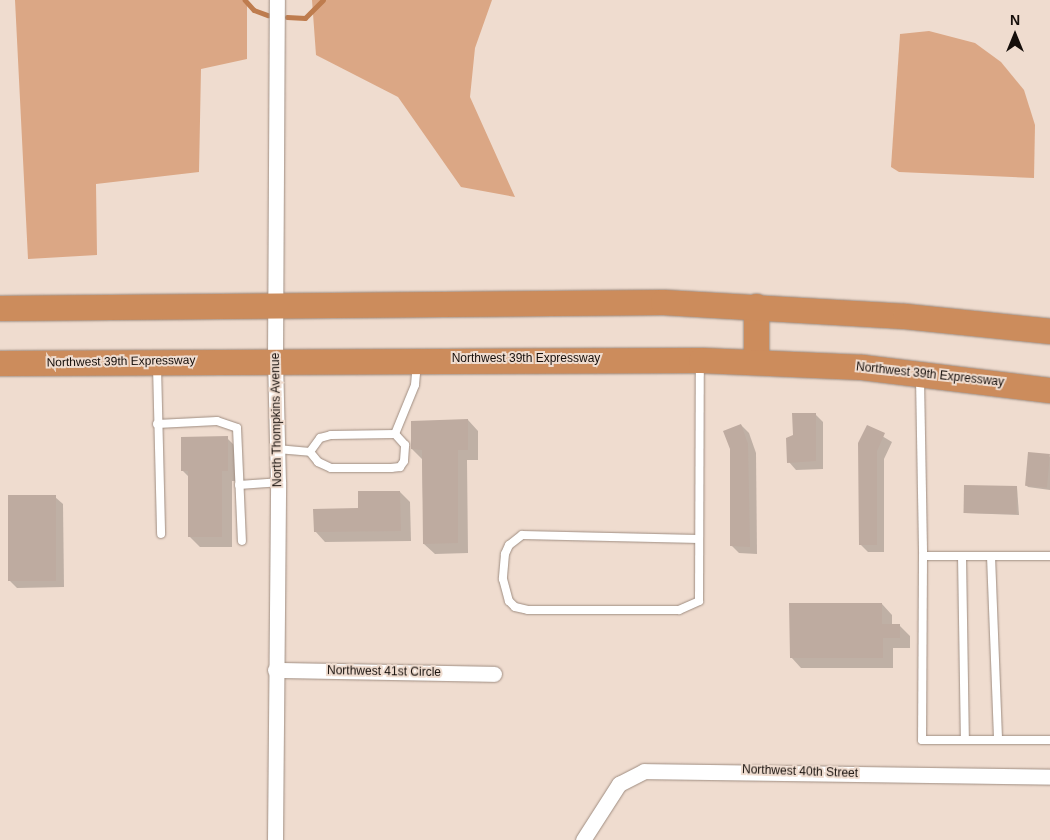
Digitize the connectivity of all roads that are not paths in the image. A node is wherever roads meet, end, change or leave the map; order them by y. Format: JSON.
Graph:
{"nodes":[{"id":1,"x":276,"y":0,"type":"edge"},
{"id":2,"x":277,"y":304,"type":"junction"},
{"id":3,"x":756,"y":306,"type":"junction"},
{"id":4,"x":0,"y":308,"type":"edge"},
{"id":5,"x":1050,"y":331,"type":"edge"},
{"id":6,"x":417,"y":359,"type":"junction"},
{"id":7,"x":275,"y":360,"type":"junction"},
{"id":8,"x":700,"y":360,"type":"junction"},
{"id":9,"x":157,"y":361,"type":"junction"},
{"id":10,"x":756,"y":361,"type":"junction"},
{"id":11,"x":0,"y":363,"type":"edge"},
{"id":12,"x":920,"y":374,"type":"junction"},
{"id":13,"x":1050,"y":390,"type":"edge"},
{"id":14,"x":157,"y":424,"type":"junction"},
{"id":15,"x":395,"y":434,"type":"junction"},
{"id":16,"x":277,"y":449,"type":"junction"},
{"id":17,"x":310,"y":452,"type":"junction"},
{"id":18,"x":278,"y":482,"type":"junction"},
{"id":19,"x":239,"y":486,"type":"junction"},
{"id":20,"x":161,"y":534,"type":"dead end"},
{"id":21,"x":698,"y":539,"type":"junction"},
{"id":22,"x":242,"y":542,"type":"dead end"},
{"id":23,"x":923,"y":556,"type":"junction"},
{"id":24,"x":962,"y":556,"type":"junction"},
{"id":25,"x":991,"y":556,"type":"junction"},
{"id":26,"x":1050,"y":556,"type":"edge"},
{"id":27,"x":275,"y":670,"type":"junction"},
{"id":28,"x":494,"y":674,"type":"dead end"},
{"id":29,"x":965,"y":740,"type":"junction"},
{"id":30,"x":998,"y":740,"type":"junction"},
{"id":31,"x":1050,"y":740,"type":"edge"},
{"id":32,"x":1050,"y":776,"type":"edge"},
{"id":33,"x":275,"y":840,"type":"edge"},
{"id":34,"x":583,"y":840,"type":"edge"}],
"edges":[{"from":1,"to":2,"type":"street","name":"North Thompkins Avenue"},
{"from":2,"to":3,"type":"highway"},
{"from":2,"to":4,"type":"highway"},
{"from":2,"to":7,"type":"street","name":"North Thompkins Avenue"},
{"from":3,"to":5,"type":"highway"},
{"from":3,"to":10,"type":"highway"},
{"from":6,"to":7,"type":"highway","name":"Northwest 39th Expressway"},
{"from":6,"to":8,"type":"highway","name":"Northwest 39th Expressway"},
{"from":6,"to":15,"type":"lane"},
{"from":7,"to":9,"type":"highway","name":"Northwest 39th Expressway"},
{"from":7,"to":16,"type":"street","name":"North Thompkins Avenue"},
{"from":8,"to":10,"type":"highway","name":"Northwest 39th Expressway"},
{"from":8,"to":21,"type":"lane"},
{"from":9,"to":11,"type":"highway","name":"Northwest 39th Expressway"},
{"from":9,"to":14,"type":"lane"},
{"from":10,"to":12,"type":"highway","name":"Northwest 39th Expressway"},
{"from":12,"to":13,"type":"highway","name":"Northwest 39th Expressway"},
{"from":12,"to":23,"type":"lane"},
{"from":14,"to":19,"type":"lane"},
{"from":14,"to":20,"type":"lane"},
{"from":15,"to":17,"type":"lane"},
{"from":15,"to":17,"type":"lane"},
{"from":16,"to":17,"type":"lane"},
{"from":16,"to":18,"type":"street","name":"North Thompkins Avenue"},
{"from":18,"to":19,"type":"lane"},
{"from":18,"to":27,"type":"street","name":"North Thompkins Avenue"},
{"from":19,"to":22,"type":"lane"},
{"from":21,"to":21,"type":"lane"},
{"from":23,"to":24,"type":"lane"},
{"from":23,"to":29,"type":"lane"},
{"from":24,"to":25,"type":"lane"},
{"from":24,"to":29,"type":"lane"},
{"from":25,"to":26,"type":"lane"},
{"from":25,"to":30,"type":"lane"},
{"from":27,"to":28,"type":"street","name":"Northwest 41st Circle"},
{"from":27,"to":33,"type":"street","name":"North Thompkins Avenue"},
{"from":29,"to":30,"type":"lane"},
{"from":30,"to":31,"type":"lane"},
{"from":32,"to":34,"type":"street","name":"Northwest 40th Street"}]}
